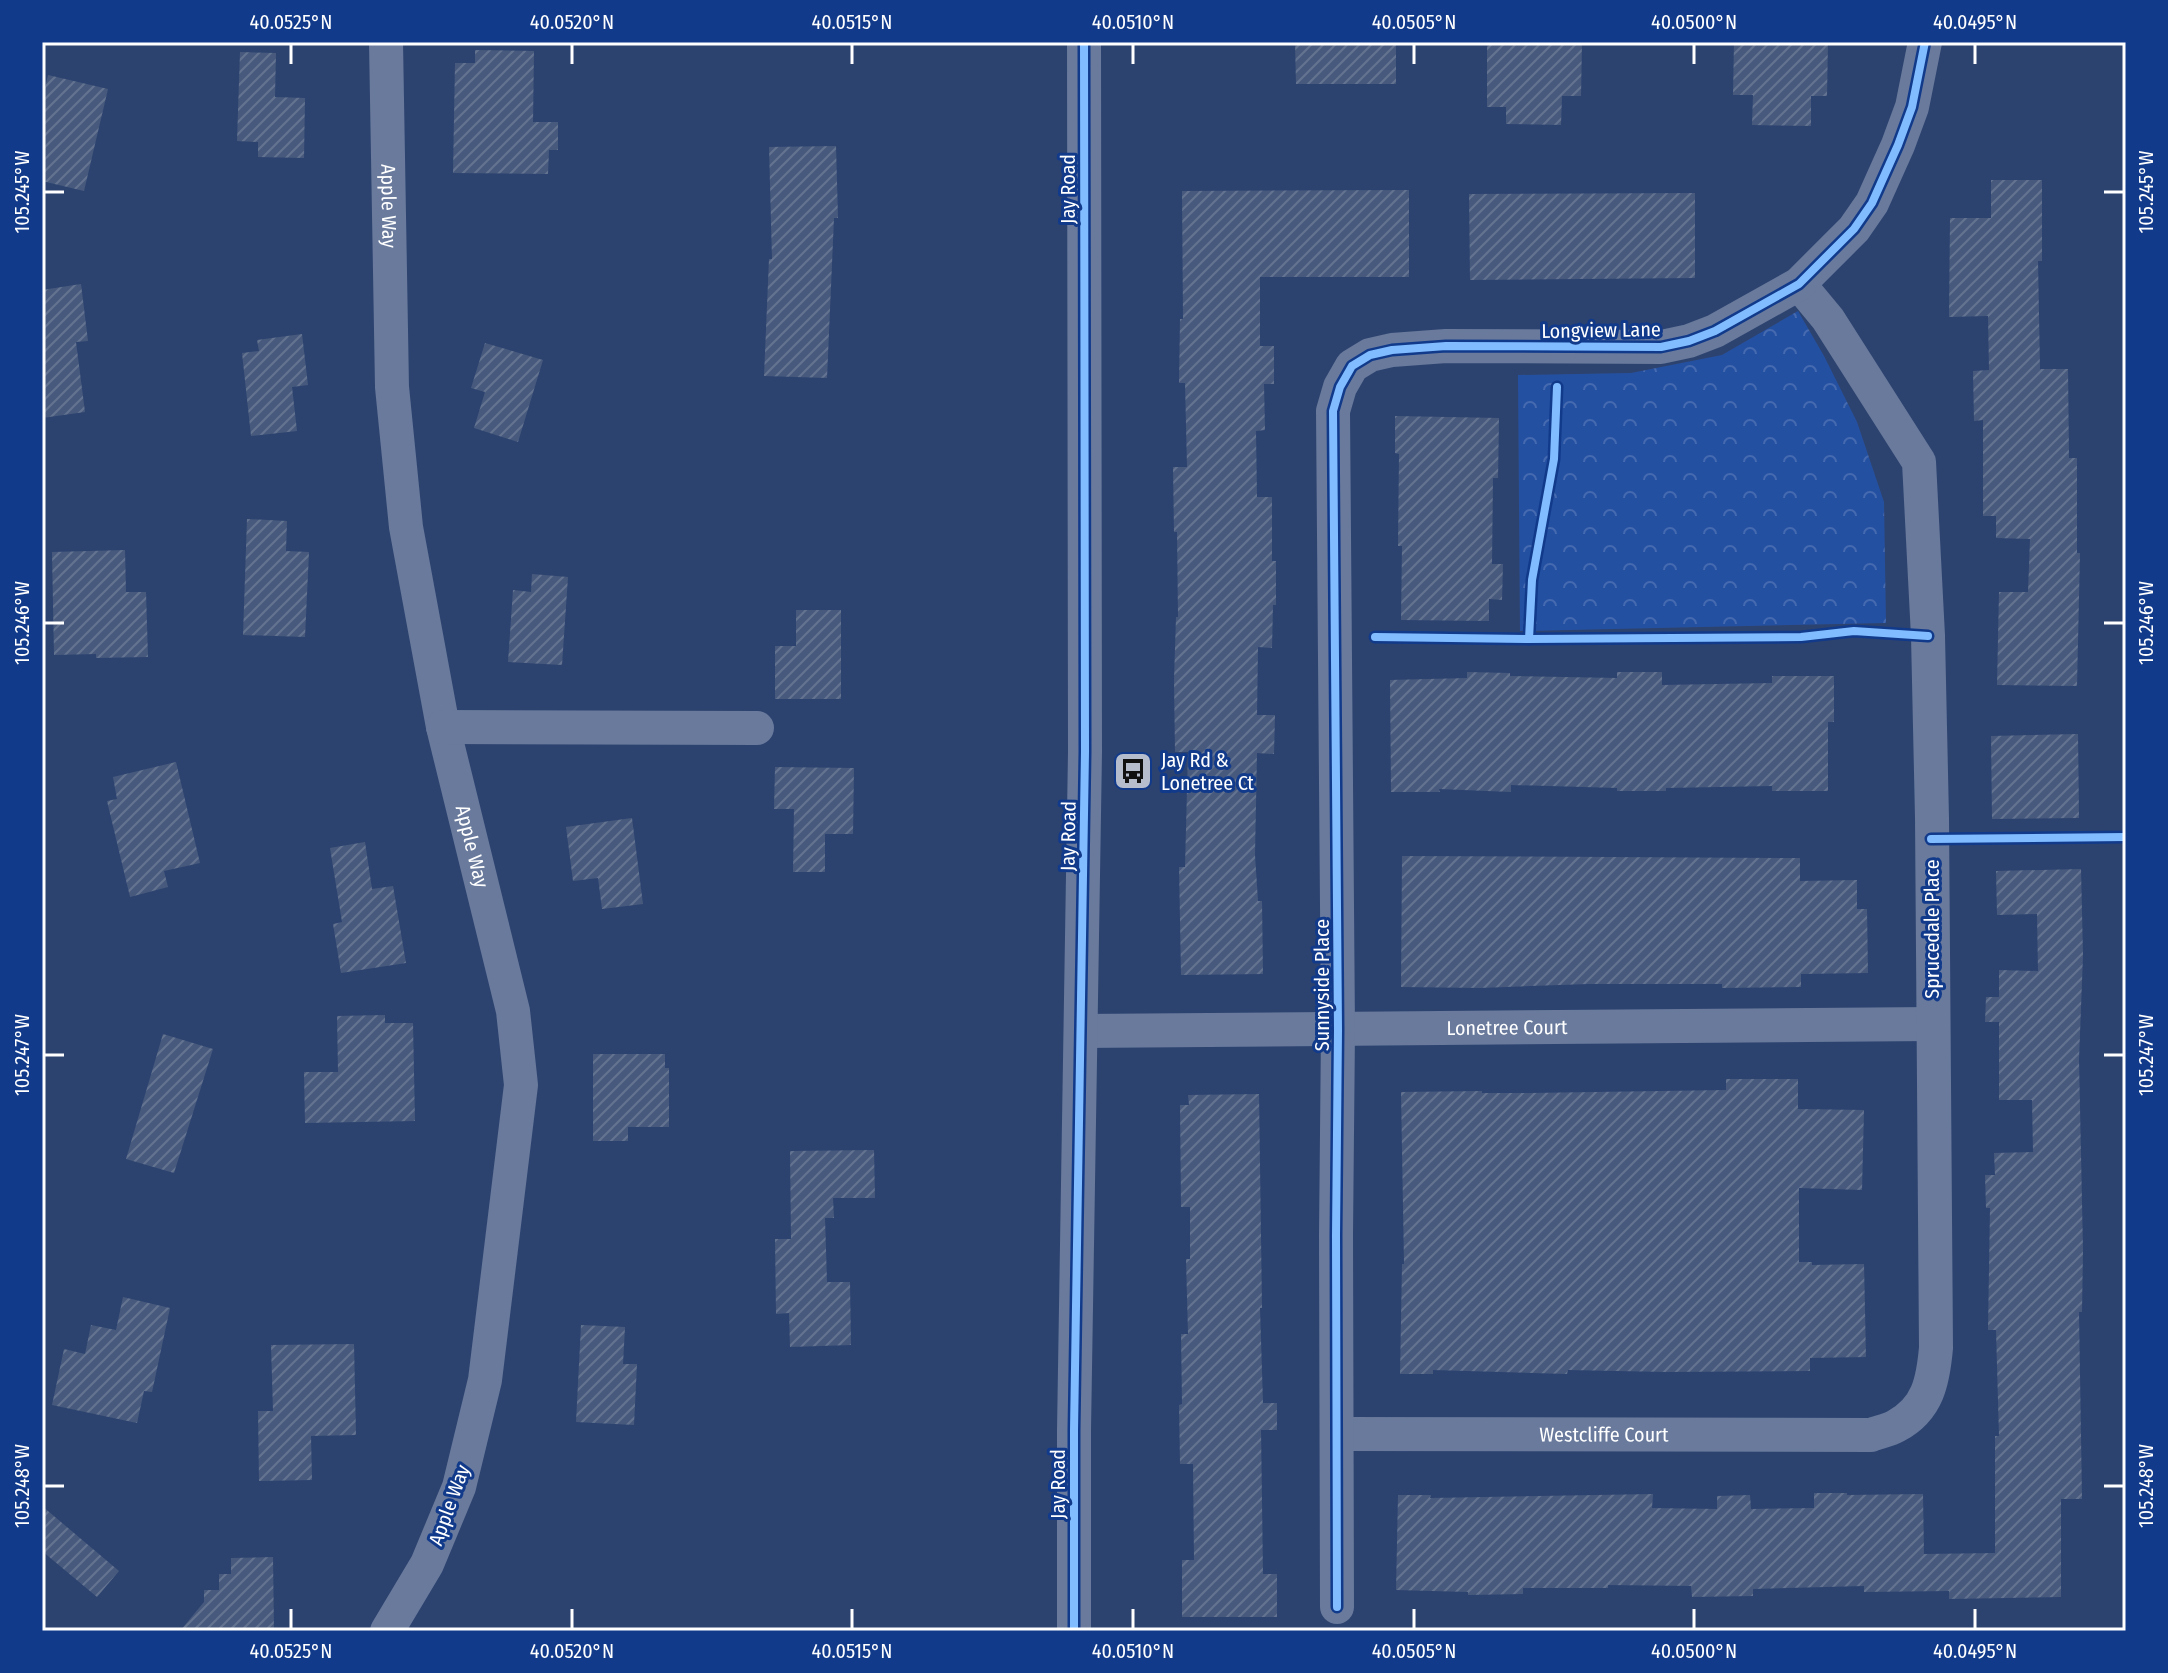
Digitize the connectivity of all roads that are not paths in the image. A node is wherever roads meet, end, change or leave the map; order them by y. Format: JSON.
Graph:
{"nodes":[{"id":1,"x":386,"y":42,"type":"edge"},
{"id":2,"x":1084,"y":42,"type":"edge"},
{"id":3,"x":1925,"y":42,"type":"edge"},
{"id":4,"x":1799,"y":284,"type":"junction"},
{"id":5,"x":1352,"y":366,"type":"joint"},
{"id":6,"x":443,"y":727,"type":"junction"},
{"id":7,"x":757,"y":728,"type":"dead end"},
{"id":8,"x":1932,"y":1024,"type":"junction"},
{"id":9,"x":1338,"y":1030,"type":"junction"},
{"id":10,"x":1081,"y":1031,"type":"junction"},
{"id":11,"x":1338,"y":1434,"type":"junction"},
{"id":12,"x":1871,"y":1435,"type":"joint"},
{"id":13,"x":1337,"y":1607,"type":"dead end"},
{"id":14,"x":387,"y":1631,"type":"edge"},
{"id":15,"x":1074,"y":1631,"type":"edge"}],
"edges":[{"from":1,"to":6,"type":"street","name":"Apple Way"},
{"from":2,"to":10,"type":"street","name":"Jay Road"},
{"from":3,"to":4,"type":"street","name":"Longview Lane"},
{"from":4,"to":5,"type":"street","name":"Longview Lane"},
{"from":4,"to":8,"type":"street","name":"Sprucedale Place"},
{"from":5,"to":9,"type":"street","name":"Sunnyside Place"},
{"from":6,"to":7,"type":"street"},
{"from":6,"to":14,"type":"street","name":"Apple Way"},
{"from":8,"to":9,"type":"street","name":"Lonetree Court"},
{"from":8,"to":12,"type":"street","name":"Sprucedale Place"},
{"from":9,"to":10,"type":"street","name":"Lonetree Court"},
{"from":9,"to":11,"type":"street","name":"Sunnyside Place"},
{"from":10,"to":15,"type":"street","name":"Jay Road"},
{"from":11,"to":12,"type":"street","name":"Westcliffe Court"},
{"from":11,"to":13,"type":"street","name":"Sunnyside Place"}]}
